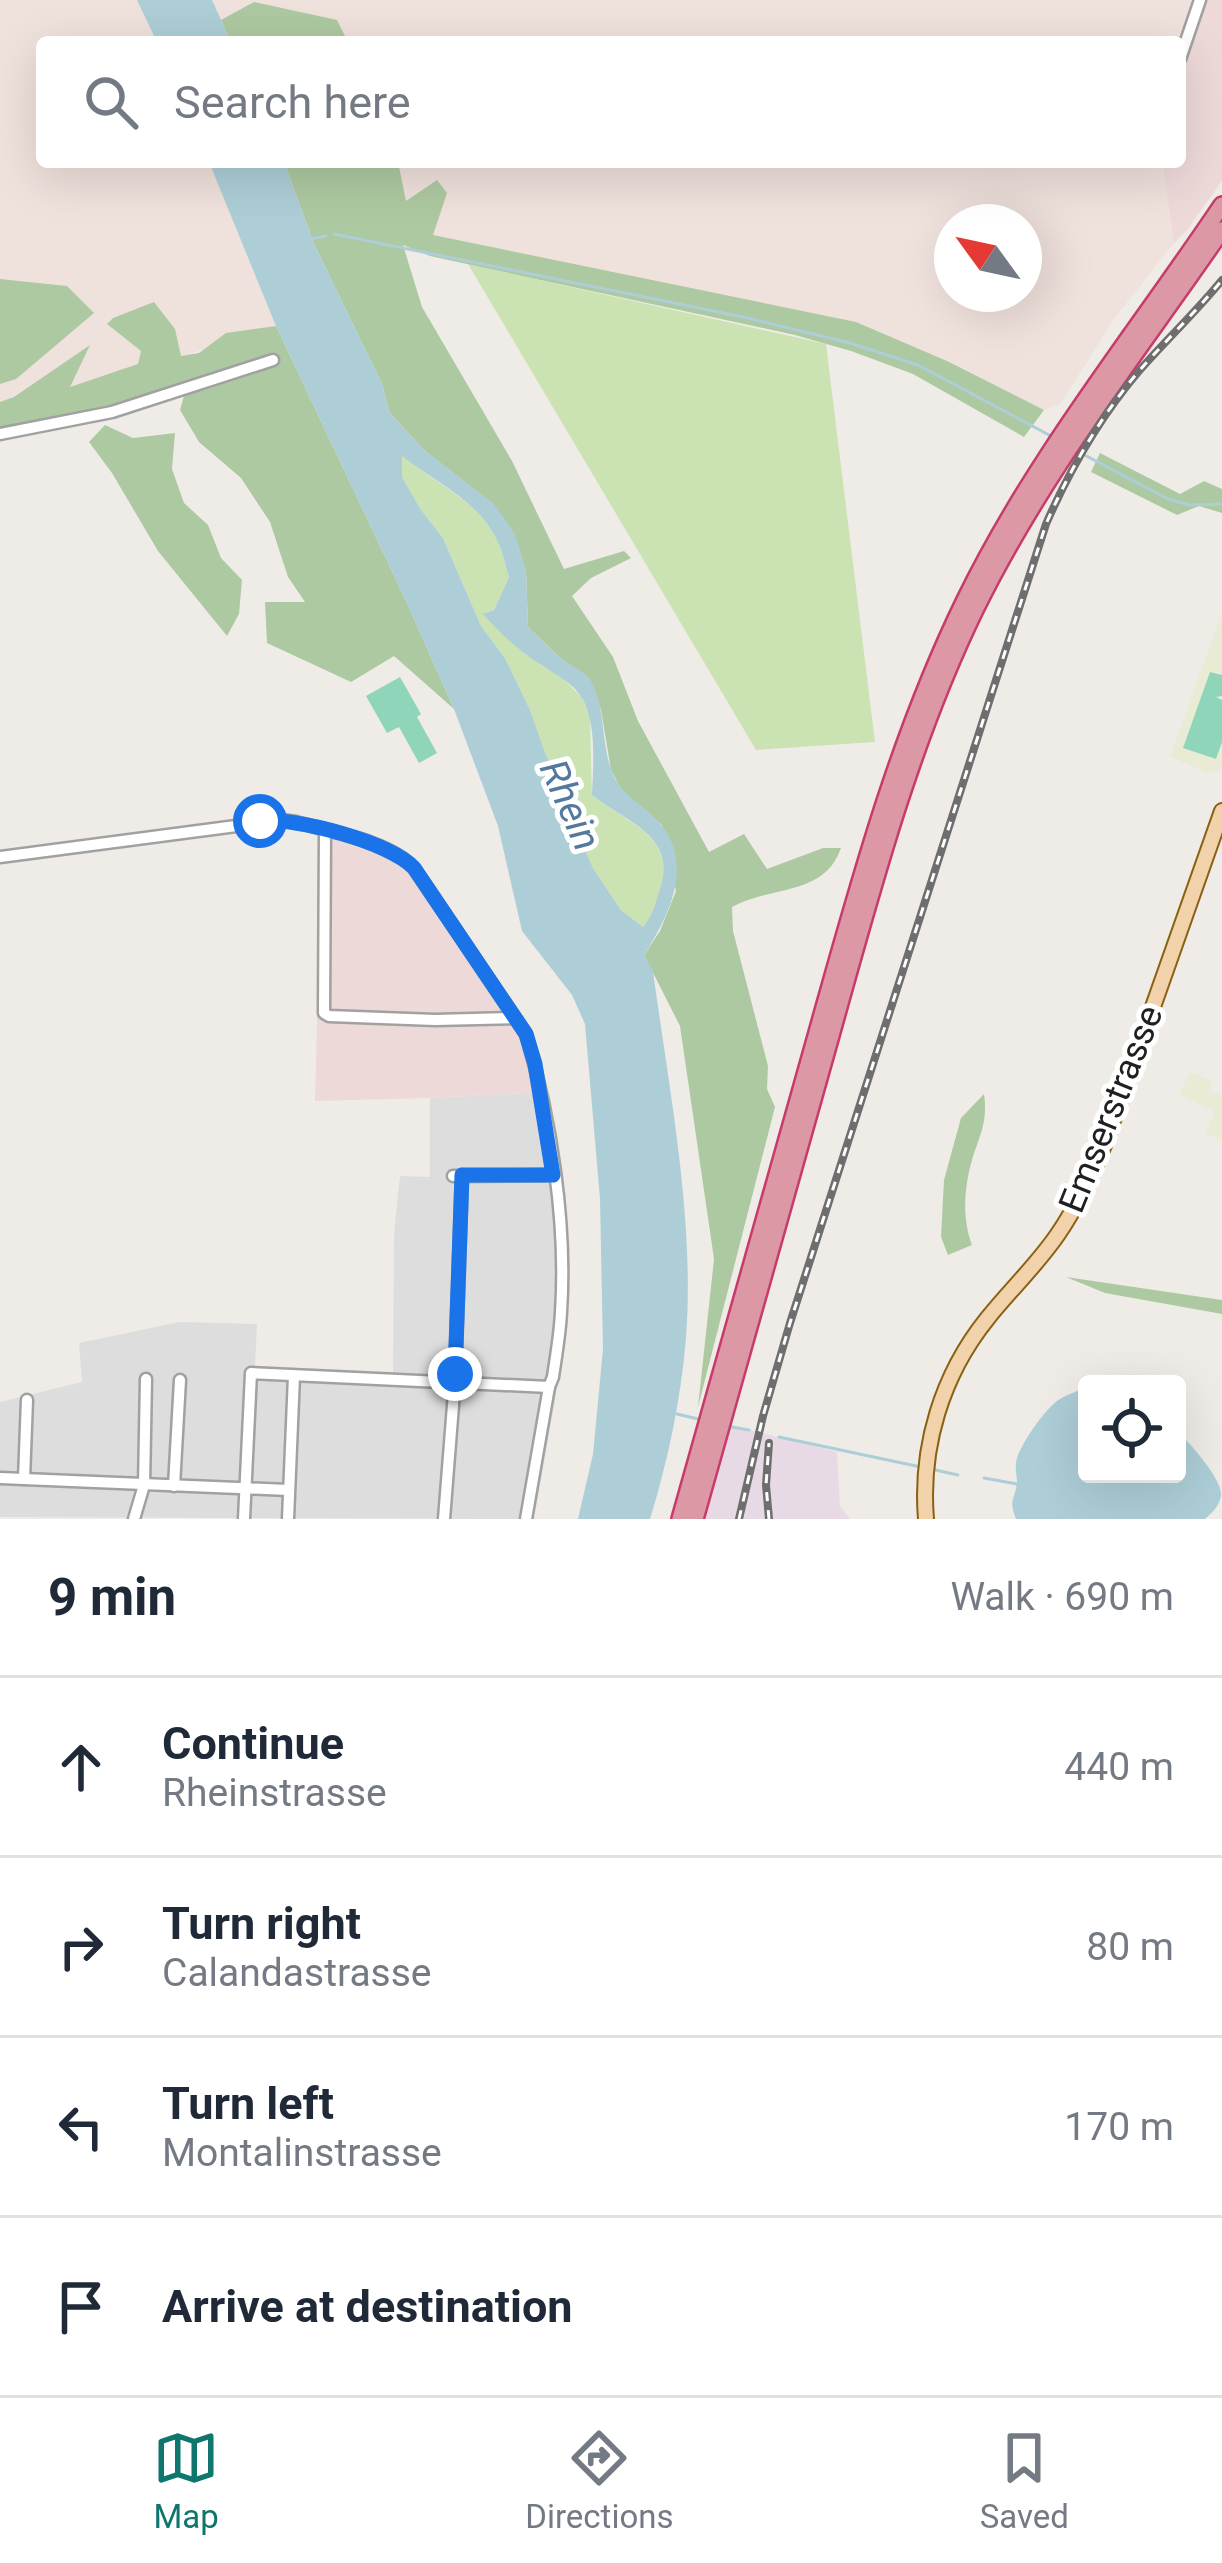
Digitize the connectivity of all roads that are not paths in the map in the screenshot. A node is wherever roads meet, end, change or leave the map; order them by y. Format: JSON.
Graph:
{"nodes":[{"id":1,"x":1201,"y":0,"type":"edge"},
{"id":2,"x":1186,"y":42,"type":"edge"},
{"id":3,"x":1222,"y":205,"type":"edge"},
{"id":4,"x":1222,"y":230,"type":"edge"},
{"id":5,"x":273,"y":360,"type":"dead end"},
{"id":6,"x":0,"y":434,"type":"edge"},
{"id":7,"x":1063,"y":443,"type":"junction"},
{"id":8,"x":1016,"y":520,"type":"junction"},
{"id":9,"x":1222,"y":811,"type":"edge"},
{"id":10,"x":325,"y":830,"type":"junction"},
{"id":11,"x":0,"y":856,"type":"edge"},
{"id":12,"x":515,"y":1018,"type":"junction"},
{"id":13,"x":553,"y":1175,"type":"junction"},
{"id":14,"x":294,"y":1376,"type":"junction"},
{"id":15,"x":146,"y":1379,"type":"dead end"},
{"id":16,"x":180,"y":1380,"type":"dead end"},
{"id":17,"x":455,"y":1380,"type":"junction"},
{"id":18,"x":549,"y":1387,"type":"junction"},
{"id":19,"x":27,"y":1400,"type":"dead end"},
{"id":20,"x":0,"y":1478,"type":"edge"},
{"id":21,"x":24,"y":1479,"type":"junction"},
{"id":22,"x":144,"y":1485,"type":"junction"},
{"id":23,"x":174,"y":1486,"type":"junction"},
{"id":24,"x":246,"y":1488,"type":"junction"},
{"id":25,"x":288,"y":1490,"type":"junction"},
{"id":26,"x":134,"y":1519,"type":"edge"},
{"id":27,"x":244,"y":1519,"type":"edge"},
{"id":28,"x":288,"y":1519,"type":"edge"},
{"id":29,"x":444,"y":1519,"type":"edge"},
{"id":30,"x":526,"y":1519,"type":"edge"},
{"id":31,"x":680,"y":1519,"type":"edge"},
{"id":32,"x":695,"y":1519,"type":"edge"},
{"id":33,"x":926,"y":1519,"type":"edge"}],
"edges":[{"from":1,"to":2,"type":"street"},
{"from":3,"to":7,"type":"highway"},
{"from":4,"to":7,"type":"highway"},
{"from":5,"to":6,"type":"street"},
{"from":7,"to":8,"type":"highway"},
{"from":8,"to":31,"type":"highway"},
{"from":8,"to":32,"type":"highway"},
{"from":9,"to":33,"type":"main road","name":"Emserstrasse"},
{"from":10,"to":11,"type":"street"},
{"from":10,"to":12,"type":"street"},
{"from":10,"to":12,"type":"street"},
{"from":12,"to":13,"type":"street"},
{"from":13,"to":17,"type":"street"},
{"from":13,"to":18,"type":"street"},
{"from":14,"to":17,"type":"street"},
{"from":14,"to":24,"type":"street"},
{"from":14,"to":25,"type":"street"},
{"from":15,"to":22,"type":"street"},
{"from":16,"to":23,"type":"street"},
{"from":17,"to":18,"type":"street"},
{"from":17,"to":29,"type":"street"},
{"from":18,"to":30,"type":"street"},
{"from":19,"to":21,"type":"street"},
{"from":20,"to":21,"type":"street"},
{"from":21,"to":22,"type":"street"},
{"from":22,"to":23,"type":"street"},
{"from":22,"to":26,"type":"street"},
{"from":23,"to":24,"type":"street"},
{"from":24,"to":25,"type":"street"},
{"from":24,"to":27,"type":"street"},
{"from":25,"to":28,"type":"street"}]}
